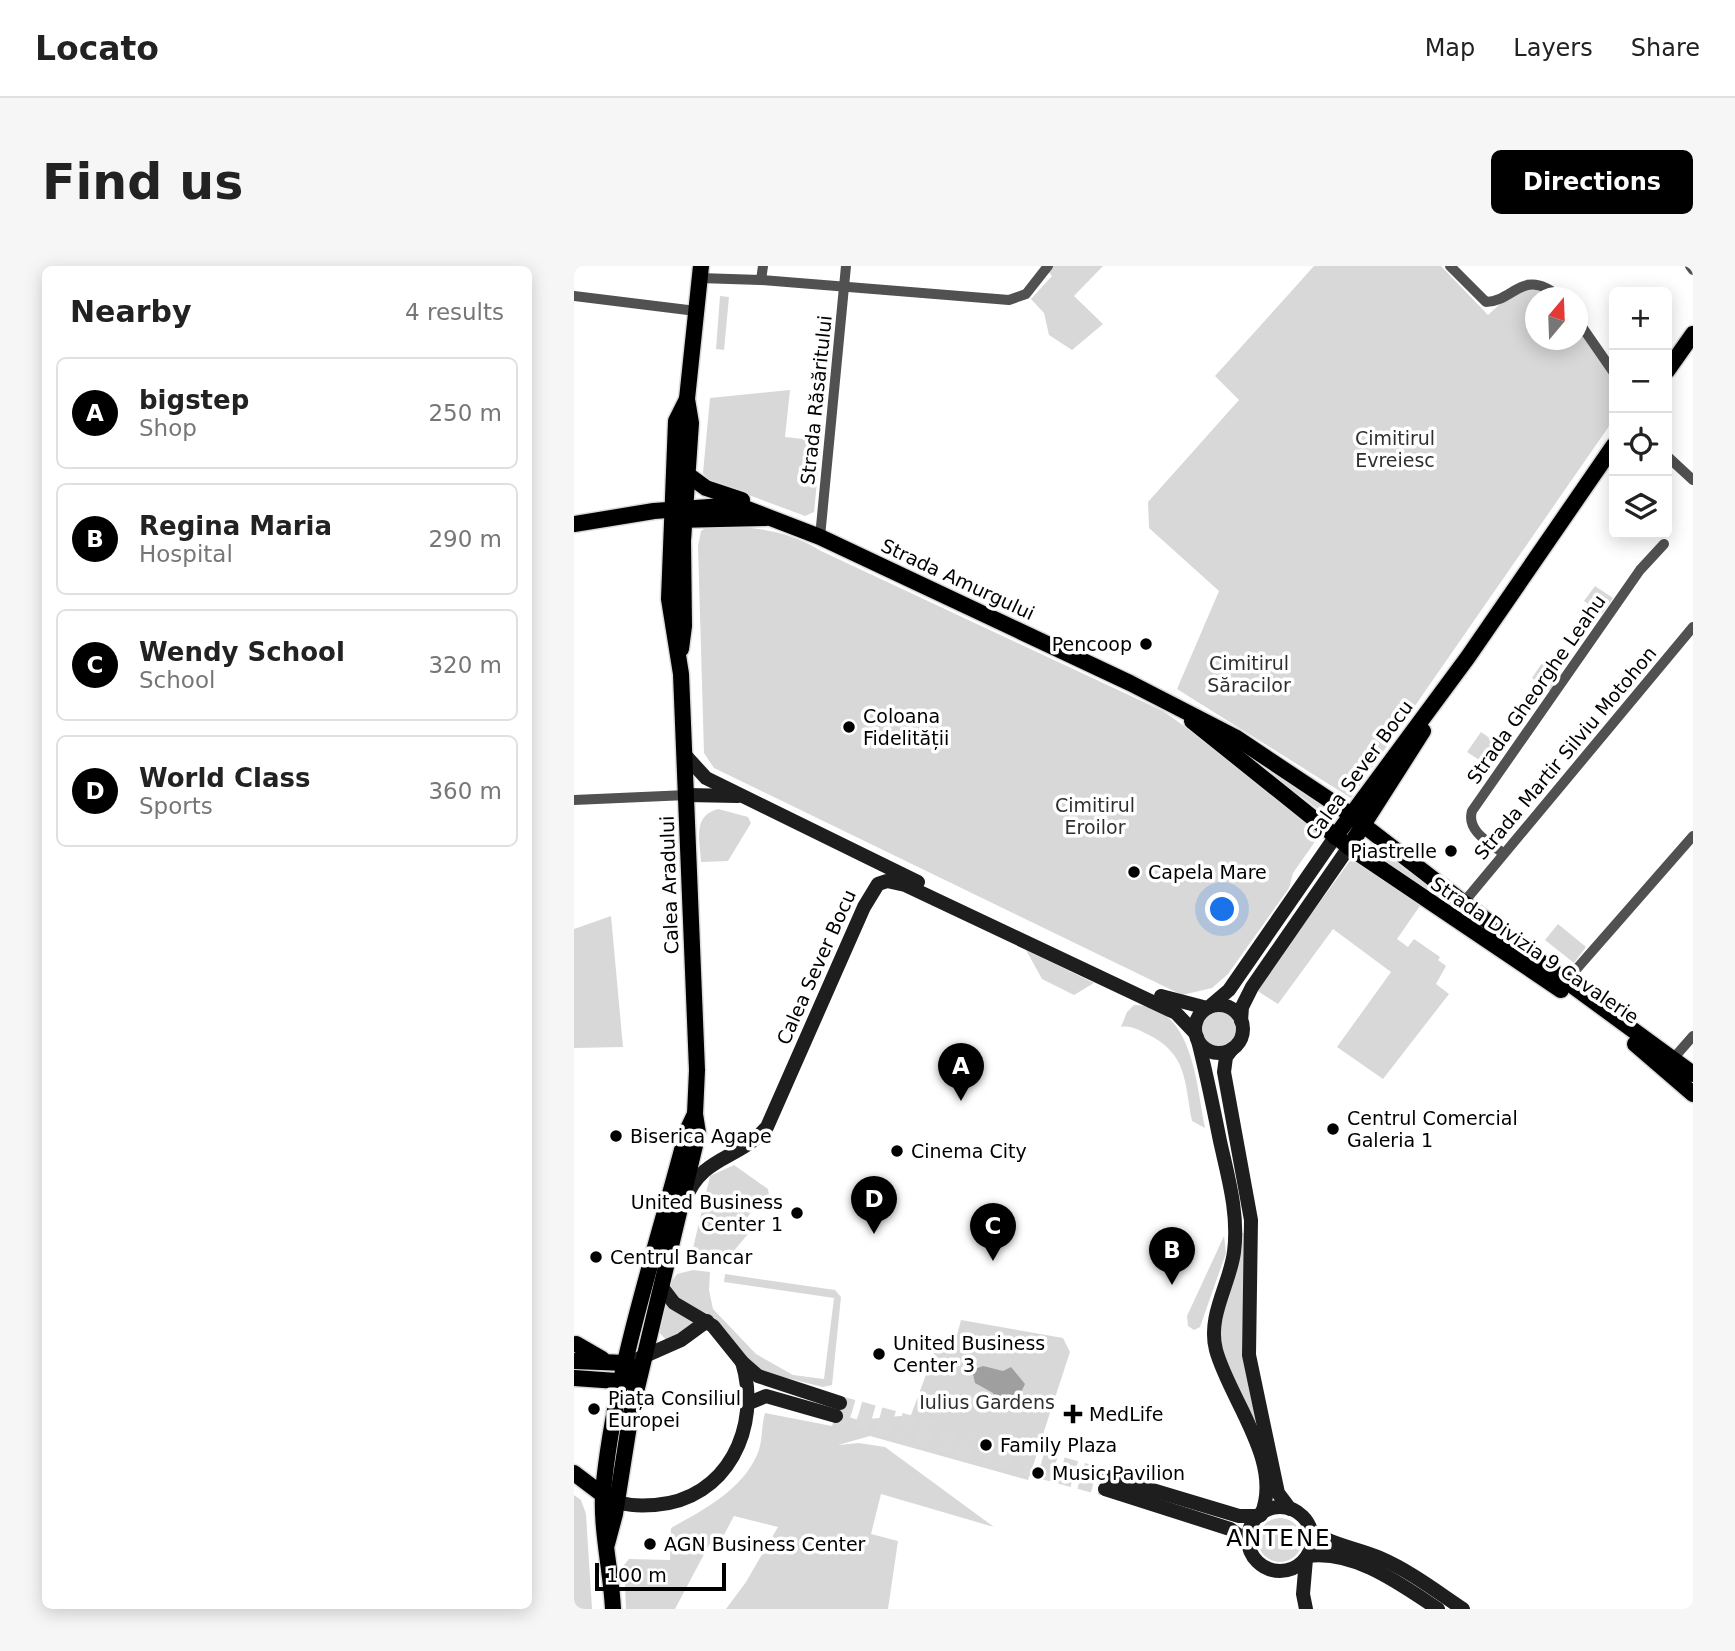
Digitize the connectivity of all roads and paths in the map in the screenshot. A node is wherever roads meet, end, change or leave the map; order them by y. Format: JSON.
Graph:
{"nodes":[{"id":1,"x":763,"y":266,"type":"edge"},
{"id":2,"x":846,"y":266,"type":"edge"},
{"id":3,"x":1048,"y":266,"type":"edge"},
{"id":4,"x":1450,"y":266,"type":"edge"},
{"id":5,"x":1690,"y":266,"type":"edge"},
{"id":6,"x":1693,"y":270,"type":"edge"},
{"id":7,"x":700,"y":272,"type":"edge"},
{"id":8,"x":761,"y":280,"type":"junction"},
{"id":9,"x":845,"y":287,"type":"junction"},
{"id":10,"x":1553,"y":287,"type":"edge"},
{"id":11,"x":574,"y":296,"type":"edge"},
{"id":12,"x":696,"y":311,"type":"junction"},
{"id":13,"x":1693,"y":334,"type":"edge"},
{"id":14,"x":1588,"y":336,"type":"edge"},
{"id":15,"x":1672,"y":364,"type":"edge"},
{"id":16,"x":1609,"y":366,"type":"edge"},
{"id":17,"x":687,"y":398,"type":"junction"},
{"id":18,"x":1609,"y":452,"type":"edge"},
{"id":19,"x":1672,"y":461,"type":"edge"},
{"id":20,"x":688,"y":474,"type":"junction"},
{"id":21,"x":1693,"y":480,"type":"edge"},
{"id":22,"x":752,"y":509,"type":"junction"},
{"id":23,"x":677,"y":514,"type":"junction"},
{"id":24,"x":766,"y":518,"type":"junction"},
{"id":25,"x":574,"y":524,"type":"edge"},
{"id":26,"x":820,"y":537,"type":"junction"},
{"id":27,"x":1664,"y":544,"type":"dead end"},
{"id":28,"x":1693,"y":627,"type":"edge"},
{"id":29,"x":1130,"y":683,"type":"junction"},
{"id":30,"x":685,"y":755,"type":"junction"},
{"id":31,"x":687,"y":795,"type":"junction"},
{"id":32,"x":746,"y":798,"type":"junction"},
{"id":33,"x":574,"y":800,"type":"edge"},
{"id":34,"x":1358,"y":820,"type":"junction"},
{"id":35,"x":1693,"y":836,"type":"edge"},
{"id":36,"x":1342,"y":842,"type":"junction"},
{"id":37,"x":1503,"y":853,"type":"junction"},
{"id":38,"x":871,"y":860,"type":"junction"},
{"id":39,"x":878,"y":884,"type":"junction"},
{"id":40,"x":1464,"y":902,"type":"junction"},
{"id":41,"x":1237,"y":979,"type":"junction"},
{"id":42,"x":1566,"y":981,"type":"junction"},
{"id":43,"x":1172,"y":1001,"type":"junction"},
{"id":44,"x":1208,"y":1008,"type":"junction"},
{"id":45,"x":1241,"y":1022,"type":"junction"},
{"id":46,"x":1196,"y":1035,"type":"junction"},
{"id":47,"x":1693,"y":1036,"type":"edge"},
{"id":48,"x":1233,"y":1047,"type":"junction"},
{"id":49,"x":1672,"y":1060,"type":"junction"},
{"id":50,"x":1693,"y":1074,"type":"edge"},
{"id":51,"x":1693,"y":1094,"type":"edge"},
{"id":52,"x":695,"y":1114,"type":"junction"},
{"id":53,"x":681,"y":1208,"type":"junction"},
{"id":54,"x":661,"y":1286,"type":"junction"},
{"id":55,"x":707,"y":1321,"type":"junction"},
{"id":56,"x":575,"y":1343,"type":"edge"},
{"id":57,"x":643,"y":1357,"type":"junction"},
{"id":58,"x":574,"y":1361,"type":"edge"},
{"id":59,"x":607,"y":1362,"type":"junction"},
{"id":60,"x":742,"y":1362,"type":"junction"},
{"id":61,"x":626,"y":1363,"type":"junction"},
{"id":62,"x":639,"y":1377,"type":"junction"},
{"id":63,"x":574,"y":1378,"type":"edge"},
{"id":64,"x":623,"y":1382,"type":"junction"},
{"id":65,"x":750,"y":1403,"type":"junction"},
{"id":66,"x":574,"y":1473,"type":"edge"},
{"id":67,"x":610,"y":1499,"type":"junction"},
{"id":68,"x":1290,"y":1509,"type":"junction"},
{"id":69,"x":1260,"y":1515,"type":"junction"},
{"id":70,"x":1311,"y":1530,"type":"junction"},
{"id":71,"x":1249,"y":1543,"type":"junction"},
{"id":72,"x":1307,"y":1558,"type":"junction"},
{"id":73,"x":1277,"y":1571,"type":"junction"},
{"id":74,"x":1303,"y":1594,"type":"junction"},
{"id":75,"x":612,"y":1609,"type":"edge"},
{"id":76,"x":1306,"y":1609,"type":"edge"},
{"id":77,"x":1438,"y":1609,"type":"edge"},
{"id":78,"x":1463,"y":1609,"type":"edge"}],
"edges":[{"from":1,"to":8,"type":"street"},
{"from":2,"to":9,"type":"street","name":"Strada Răsăritului"},
{"from":3,"to":9,"type":"street"},
{"from":4,"to":10,"type":"street"},
{"from":5,"to":6,"type":"street"},
{"from":7,"to":8,"type":"street"},
{"from":7,"to":12,"type":"main road","name":"Calea Aradului"},
{"from":8,"to":9,"type":"street"},
{"from":9,"to":26,"type":"street","name":"Strada Răsăritului"},
{"from":11,"to":12,"type":"street"},
{"from":12,"to":17,"type":"main road","name":"Calea Aradului"},
{"from":13,"to":15,"type":"main road"},
{"from":14,"to":16,"type":"street"},
{"from":17,"to":20,"type":"main road","name":"Calea Aradului"},
{"from":17,"to":23,"type":"main road","name":"Calea Aradului"},
{"from":18,"to":34,"type":"main road","name":"Calea Sever Bocu"},
{"from":19,"to":21,"type":"street"},
{"from":20,"to":22,"type":"main road"},
{"from":20,"to":23,"type":"main road","name":"Calea Aradului"},
{"from":22,"to":23,"type":"main road","name":"Strada Amurgului"},
{"from":22,"to":24,"type":"main road","name":"Strada Amurgului"},
{"from":23,"to":24,"type":"main road","name":"Strada Amurgului"},
{"from":23,"to":25,"type":"main road"},
{"from":23,"to":30,"type":"main road","name":"Calea Aradului"},
{"from":24,"to":26,"type":"main road","name":"Strada Amurgului"},
{"from":26,"to":29,"type":"main road","name":"Strada Amurgului"},
{"from":27,"to":37,"type":"street","name":"Strada Gheorghe Leahu"},
{"from":28,"to":37,"type":"street","name":"Strada Martir Silviu Motohon"},
{"from":29,"to":34,"type":"main road","name":"Strada Amurgului"},
{"from":29,"to":36,"type":"main road","name":"Strada Amurgului"},
{"from":30,"to":31,"type":"main road","name":"Calea Aradului"},
{"from":30,"to":32,"type":"main road"},
{"from":31,"to":32,"type":"main road"},
{"from":31,"to":33,"type":"street"},
{"from":31,"to":52,"type":"main road","name":"Calea Aradului"},
{"from":32,"to":38,"type":"main road"},
{"from":34,"to":36,"type":"main road","name":"Calea Sever Bocu"},
{"from":34,"to":40,"type":"main road","name":"Strada Divizia 9 Cavalerie"},
{"from":35,"to":42,"type":"street"},
{"from":36,"to":41,"type":"main road","name":"Calea Sever Bocu"},
{"from":36,"to":45,"type":"main road","name":"Calea Sever Bocu"},
{"from":36,"to":51,"type":"main road","name":"Strada Divizia 9 Cavalerie"},
{"from":37,"to":40,"type":"street","name":"Strada Martir Silviu Motohon"},
{"from":38,"to":39,"type":"main road"},
{"from":38,"to":43,"type":"main road"},
{"from":39,"to":46,"type":"main road","name":"Calea Sever Bocu"},
{"from":39,"to":53,"type":"main road","name":"Calea Sever Bocu"},
{"from":40,"to":42,"type":"main road","name":"Strada Divizia 9 Cavalerie"},
{"from":41,"to":43,"type":"main road"},
{"from":41,"to":44,"type":"main road","name":"Calea Sever Bocu"},
{"from":42,"to":49,"type":"main road","name":"Strada Divizia 9 Cavalerie"},
{"from":43,"to":44,"type":"main road"},
{"from":44,"to":45,"type":"main road"},
{"from":44,"to":46,"type":"main road"},
{"from":45,"to":48,"type":"main road"},
{"from":46,"to":48,"type":"main road"},
{"from":46,"to":69,"type":"main road"},
{"from":47,"to":49,"type":"street"},
{"from":48,"to":68,"type":"main road"},
{"from":49,"to":50,"type":"main road","name":"Strada Divizia 9 Cavalerie"},
{"from":52,"to":53,"type":"main road","name":"Calea Aradului"},
{"from":52,"to":61,"type":"main road","name":"Calea Aradului"},
{"from":53,"to":54,"type":"main road","name":"Calea Aradului"},
{"from":54,"to":55,"type":"main road"},
{"from":54,"to":57,"type":"main road","name":"Calea Aradului"},
{"from":55,"to":57,"type":"main road"},
{"from":55,"to":60,"type":"main road"},
{"from":56,"to":59,"type":"main road"},
{"from":57,"to":61,"type":"main road"},
{"from":57,"to":62,"type":"main road","name":"Calea Aradului"},
{"from":58,"to":59,"type":"main road"},
{"from":59,"to":61,"type":"main road"},
{"from":60,"to":65,"type":"main road"},
{"from":60,"to":65,"type":"main road"},
{"from":61,"to":62,"type":"main road"},
{"from":61,"to":64,"type":"main road","name":"Calea Aradului"},
{"from":62,"to":64,"type":"main road"},
{"from":62,"to":67,"type":"main road","name":"Calea Aradului"},
{"from":63,"to":64,"type":"main road"},
{"from":64,"to":67,"type":"main road","name":"Calea Aradului"},
{"from":65,"to":67,"type":"main road"},
{"from":66,"to":67,"type":"main road"},
{"from":67,"to":75,"type":"main road","name":"Calea Aradului"},
{"from":68,"to":69,"type":"main road"},
{"from":68,"to":70,"type":"main road"},
{"from":69,"to":71,"type":"main road"},
{"from":69,"to":71,"type":"main road"},
{"from":70,"to":72,"type":"main road"},
{"from":70,"to":78,"type":"main road"},
{"from":71,"to":73,"type":"main road"},
{"from":72,"to":73,"type":"main road"},
{"from":72,"to":74,"type":"main road"},
{"from":72,"to":77,"type":"main road"},
{"from":73,"to":74,"type":"main road"},
{"from":74,"to":76,"type":"main road"}]}
